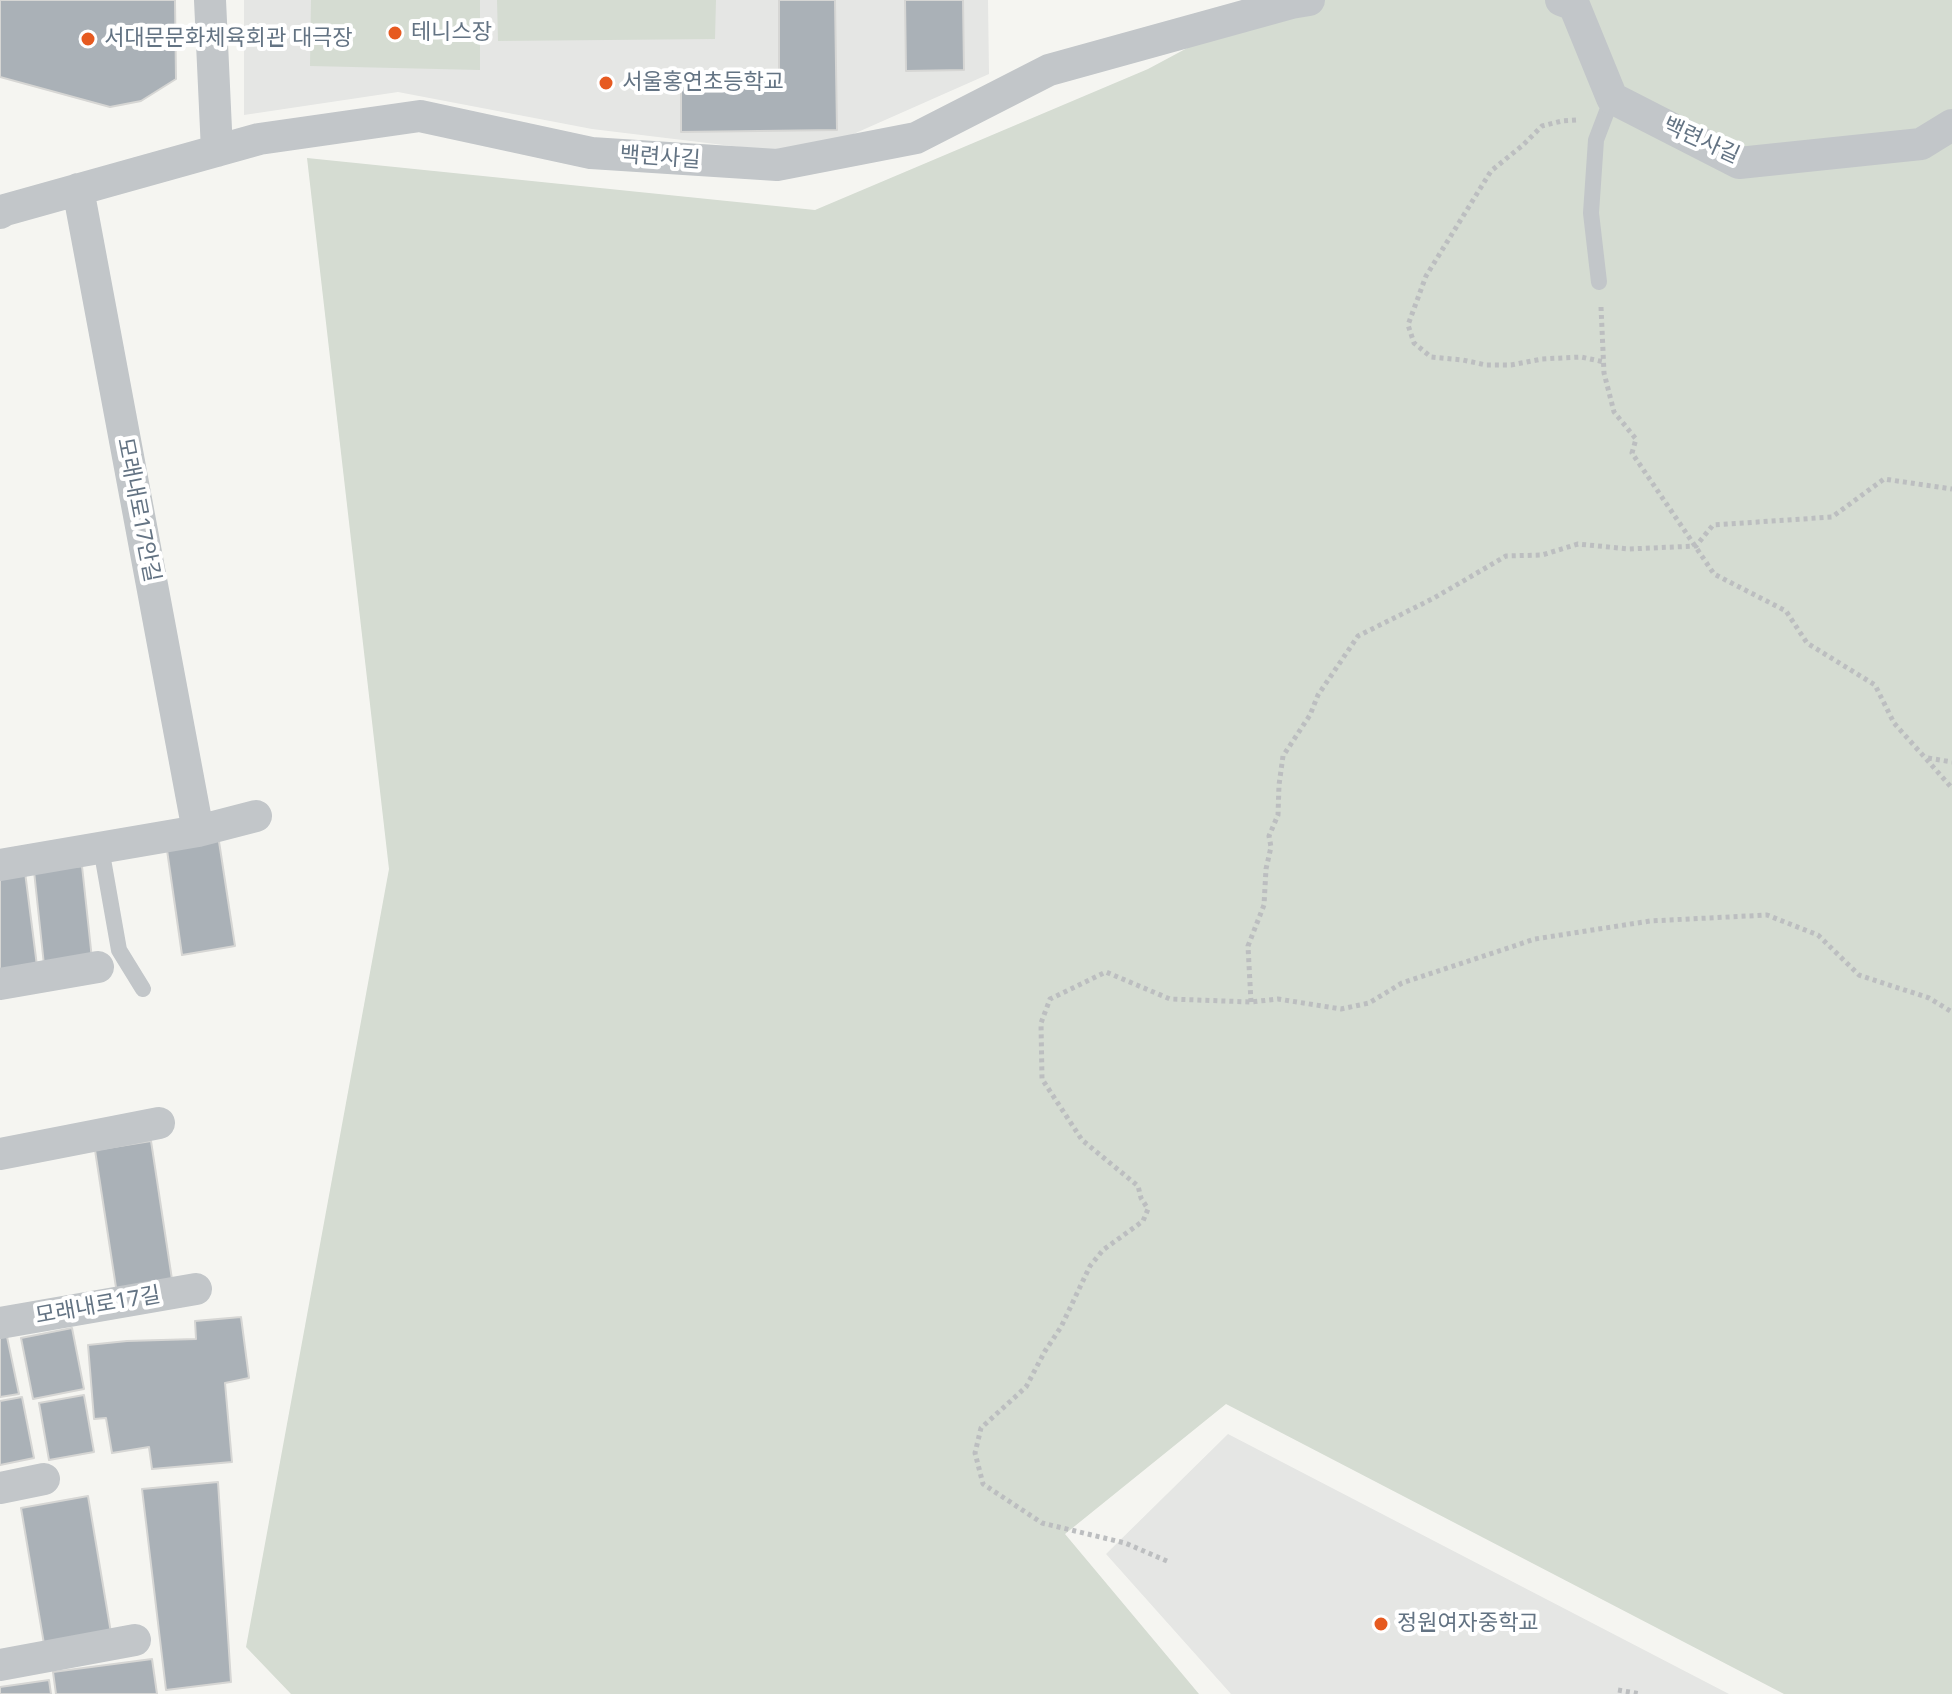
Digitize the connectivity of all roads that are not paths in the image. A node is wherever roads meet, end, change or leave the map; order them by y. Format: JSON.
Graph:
{"nodes":[{"id":1,"x":210,"y":0,"type":"edge"},
{"id":2,"x":1309,"y":0,"type":"edge"},
{"id":3,"x":1570,"y":2,"type":"edge"},
{"id":4,"x":1608,"y":109,"type":"junction"},
{"id":5,"x":1952,"y":125,"type":"edge"},
{"id":6,"x":217,"y":151,"type":"junction"},
{"id":7,"x":78,"y":189,"type":"junction"},
{"id":8,"x":0,"y":213,"type":"edge"},
{"id":9,"x":1599,"y":282,"type":"road end"},
{"id":10,"x":256,"y":816,"type":"dead end"},
{"id":11,"x":198,"y":831,"type":"junction"},
{"id":12,"x":101,"y":848,"type":"junction"},
{"id":13,"x":0,"y":865,"type":"edge"},
{"id":14,"x":98,"y":967,"type":"dead end"},
{"id":15,"x":0,"y":984,"type":"edge"},
{"id":16,"x":143,"y":989,"type":"dead end"},
{"id":17,"x":159,"y":1123,"type":"dead end"},
{"id":18,"x":0,"y":1154,"type":"edge"},
{"id":19,"x":196,"y":1289,"type":"dead end"},
{"id":20,"x":0,"y":1323,"type":"edge"},
{"id":21,"x":44,"y":1479,"type":"dead end"},
{"id":22,"x":0,"y":1488,"type":"edge"},
{"id":23,"x":135,"y":1640,"type":"dead end"},
{"id":24,"x":0,"y":1665,"type":"edge"}],
"edges":[{"from":1,"to":6,"type":"street"},
{"from":2,"to":6,"type":"street","name":"백련사길"},
{"from":3,"to":4,"type":"street"},
{"from":4,"to":5,"type":"street","name":"백련사길"},
{"from":4,"to":9,"type":"lane"},
{"from":6,"to":7,"type":"street","name":"백련사길"},
{"from":7,"to":8,"type":"street","name":"백련사길"},
{"from":7,"to":11,"type":"street","name":"모래내로17안길"},
{"from":10,"to":11,"type":"street"},
{"from":11,"to":12,"type":"street"},
{"from":12,"to":13,"type":"street"},
{"from":12,"to":16,"type":"lane"},
{"from":14,"to":15,"type":"street"},
{"from":17,"to":18,"type":"street"},
{"from":19,"to":20,"type":"street","name":"모래내로17길"},
{"from":21,"to":22,"type":"street"},
{"from":23,"to":24,"type":"street"}]}
